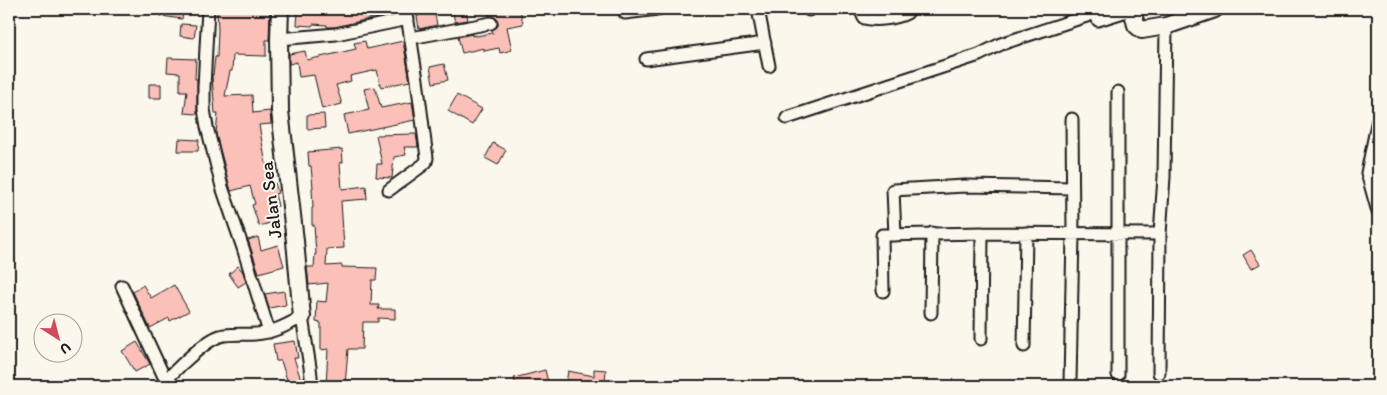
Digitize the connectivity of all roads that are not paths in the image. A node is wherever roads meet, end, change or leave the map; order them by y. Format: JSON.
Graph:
{"nodes":[{"id":1,"x":208,"y":9,"type":"edge"},
{"id":2,"x":280,"y":9,"type":"edge"},
{"id":3,"x":658,"y":9,"type":"edge"},
{"id":4,"x":758,"y":9,"type":"edge"},
{"id":5,"x":860,"y":9,"type":"edge"},
{"id":6,"x":908,"y":9,"type":"edge"},
{"id":7,"x":1108,"y":9,"type":"edge"},
{"id":8,"x":1132,"y":9,"type":"edge"},
{"id":9,"x":1215,"y":9,"type":"edge"},
{"id":10,"x":625,"y":13,"type":"dead end"},
{"id":11,"x":407,"y":14,"type":"edge"},
{"id":12,"x":491,"y":22,"type":"dead end"},
{"id":13,"x":1166,"y":26,"type":"junction"},
{"id":14,"x":411,"y":38,"type":"junction"},
{"id":15,"x":279,"y":39,"type":"junction"},
{"id":16,"x":765,"y":44,"type":"junction"},
{"id":17,"x":979,"y":55,"type":"junction"},
{"id":18,"x":646,"y":59,"type":"dead end"},
{"id":19,"x":768,"y":66,"type":"dead end"},
{"id":20,"x":1118,"y":92,"type":"dead end"},
{"id":21,"x":787,"y":118,"type":"dead end"},
{"id":22,"x":1072,"y":118,"type":"dead end"},
{"id":23,"x":1378,"y":119,"type":"edge"},
{"id":24,"x":1072,"y":188,"type":"junction"},
{"id":25,"x":388,"y":190,"type":"dead end"},
{"id":26,"x":1378,"y":212,"type":"edge"},
{"id":27,"x":932,"y":233,"type":"junction"},
{"id":28,"x":982,"y":233,"type":"junction"},
{"id":29,"x":1026,"y":233,"type":"junction"},
{"id":30,"x":895,"y":234,"type":"junction"},
{"id":31,"x":1073,"y":234,"type":"junction"},
{"id":32,"x":1117,"y":234,"type":"junction"},
{"id":33,"x":1160,"y":234,"type":"junction"},
{"id":34,"x":122,"y":286,"type":"dead end"},
{"id":35,"x":883,"y":291,"type":"dead end"},
{"id":36,"x":931,"y":313,"type":"dead end"},
{"id":37,"x":302,"y":317,"type":"junction"},
{"id":38,"x":269,"y":332,"type":"junction"},
{"id":39,"x":981,"y":339,"type":"dead end"},
{"id":40,"x":1024,"y":346,"type":"dead end"},
{"id":41,"x":1159,"y":373,"type":"dead end"},
{"id":42,"x":1118,"y":375,"type":"dead end"},
{"id":43,"x":1070,"y":383,"type":"dead end"},
{"id":44,"x":163,"y":384,"type":"edge"},
{"id":45,"x":312,"y":386,"type":"edge"}],
"edges":[{"from":1,"to":38,"type":"street"},
{"from":2,"to":15,"type":"street","name":"Jalan Sea"},
{"from":3,"to":10,"type":"street"},
{"from":4,"to":16,"type":"street"},
{"from":5,"to":6,"type":"street"},
{"from":7,"to":17,"type":"street"},
{"from":8,"to":13,"type":"street"},
{"from":8,"to":17,"type":"street"},
{"from":9,"to":13,"type":"street"},
{"from":11,"to":14,"type":"street"},
{"from":11,"to":15,"type":"street"},
{"from":12,"to":14,"type":"street"},
{"from":13,"to":33,"type":"street"},
{"from":14,"to":25,"type":"street"},
{"from":15,"to":37,"type":"street","name":"Jalan Sea"},
{"from":16,"to":18,"type":"street"},
{"from":16,"to":19,"type":"street"},
{"from":17,"to":21,"type":"street"},
{"from":20,"to":32,"type":"street"},
{"from":22,"to":24,"type":"street"},
{"from":23,"to":26,"type":"street"},
{"from":24,"to":30,"type":"street"},
{"from":24,"to":31,"type":"street"},
{"from":27,"to":28,"type":"street"},
{"from":27,"to":30,"type":"street"},
{"from":27,"to":36,"type":"street"},
{"from":28,"to":29,"type":"street"},
{"from":28,"to":39,"type":"street"},
{"from":29,"to":31,"type":"street"},
{"from":29,"to":40,"type":"street"},
{"from":30,"to":35,"type":"street"},
{"from":31,"to":32,"type":"street"},
{"from":31,"to":43,"type":"street"},
{"from":32,"to":33,"type":"street"},
{"from":32,"to":42,"type":"street"},
{"from":33,"to":41,"type":"street"},
{"from":34,"to":44,"type":"street"},
{"from":37,"to":38,"type":"street"},
{"from":37,"to":45,"type":"street","name":"Jalan Sea"},
{"from":38,"to":44,"type":"street"}]}
